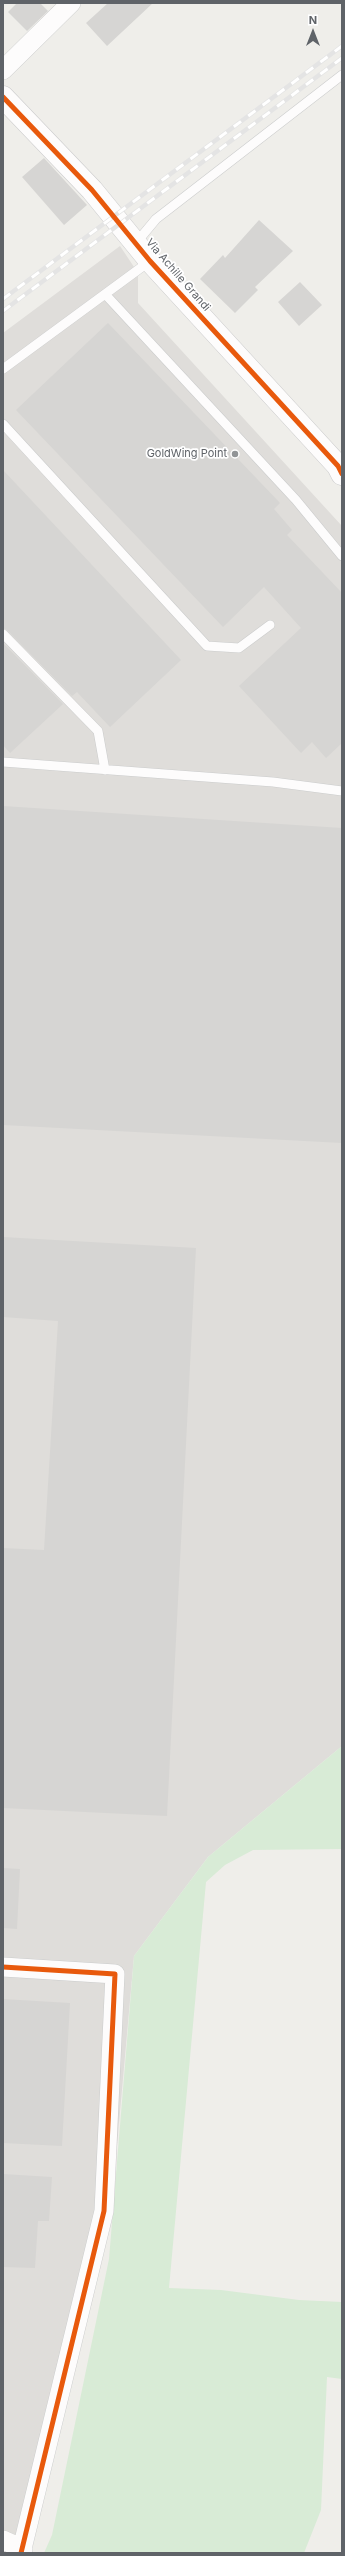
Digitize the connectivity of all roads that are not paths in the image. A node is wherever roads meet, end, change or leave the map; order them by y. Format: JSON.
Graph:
{"nodes":[{"id":1,"x":71,"y":3,"type":"edge"},
{"id":2,"x":3,"y":70,"type":"edge"},
{"id":3,"x":342,"y":75,"type":"edge"},
{"id":4,"x":3,"y":97,"type":"edge"},
{"id":5,"x":136,"y":243,"type":"junction"},
{"id":6,"x":150,"y":261,"type":"junction"},
{"id":7,"x":105,"y":294,"type":"junction"},
{"id":8,"x":3,"y":369,"type":"edge"},
{"id":9,"x":3,"y":424,"type":"edge"},
{"id":10,"x":341,"y":469,"type":"edge"},
{"id":11,"x":342,"y":556,"type":"edge"},
{"id":12,"x":270,"y":625,"type":"dead end"},
{"id":13,"x":3,"y":634,"type":"edge"},
{"id":14,"x":3,"y":762,"type":"edge"},
{"id":15,"x":105,"y":770,"type":"junction"},
{"id":16,"x":342,"y":792,"type":"edge"},
{"id":17,"x":3,"y":1967,"type":"edge"},
{"id":18,"x":3,"y":2540,"type":"edge"},
{"id":19,"x":22,"y":2551,"type":"edge"}],
"edges":[{"from":1,"to":2,"type":"street"},
{"from":3,"to":5,"type":"lane"},
{"from":4,"to":5,"type":"street","name":"Via Achille Grandi"},
{"from":5,"to":6,"type":"street","name":"Via Achille Grandi"},
{"from":6,"to":7,"type":"lane"},
{"from":6,"to":10,"type":"street","name":"Via Achille Grandi"},
{"from":7,"to":8,"type":"lane"},
{"from":7,"to":11,"type":"lane"},
{"from":9,"to":12,"type":"lane"},
{"from":13,"to":15,"type":"lane"},
{"from":14,"to":15,"type":"lane"},
{"from":15,"to":16,"type":"lane"},
{"from":17,"to":19,"type":"street"},
{"from":18,"to":19,"type":"street"}]}
